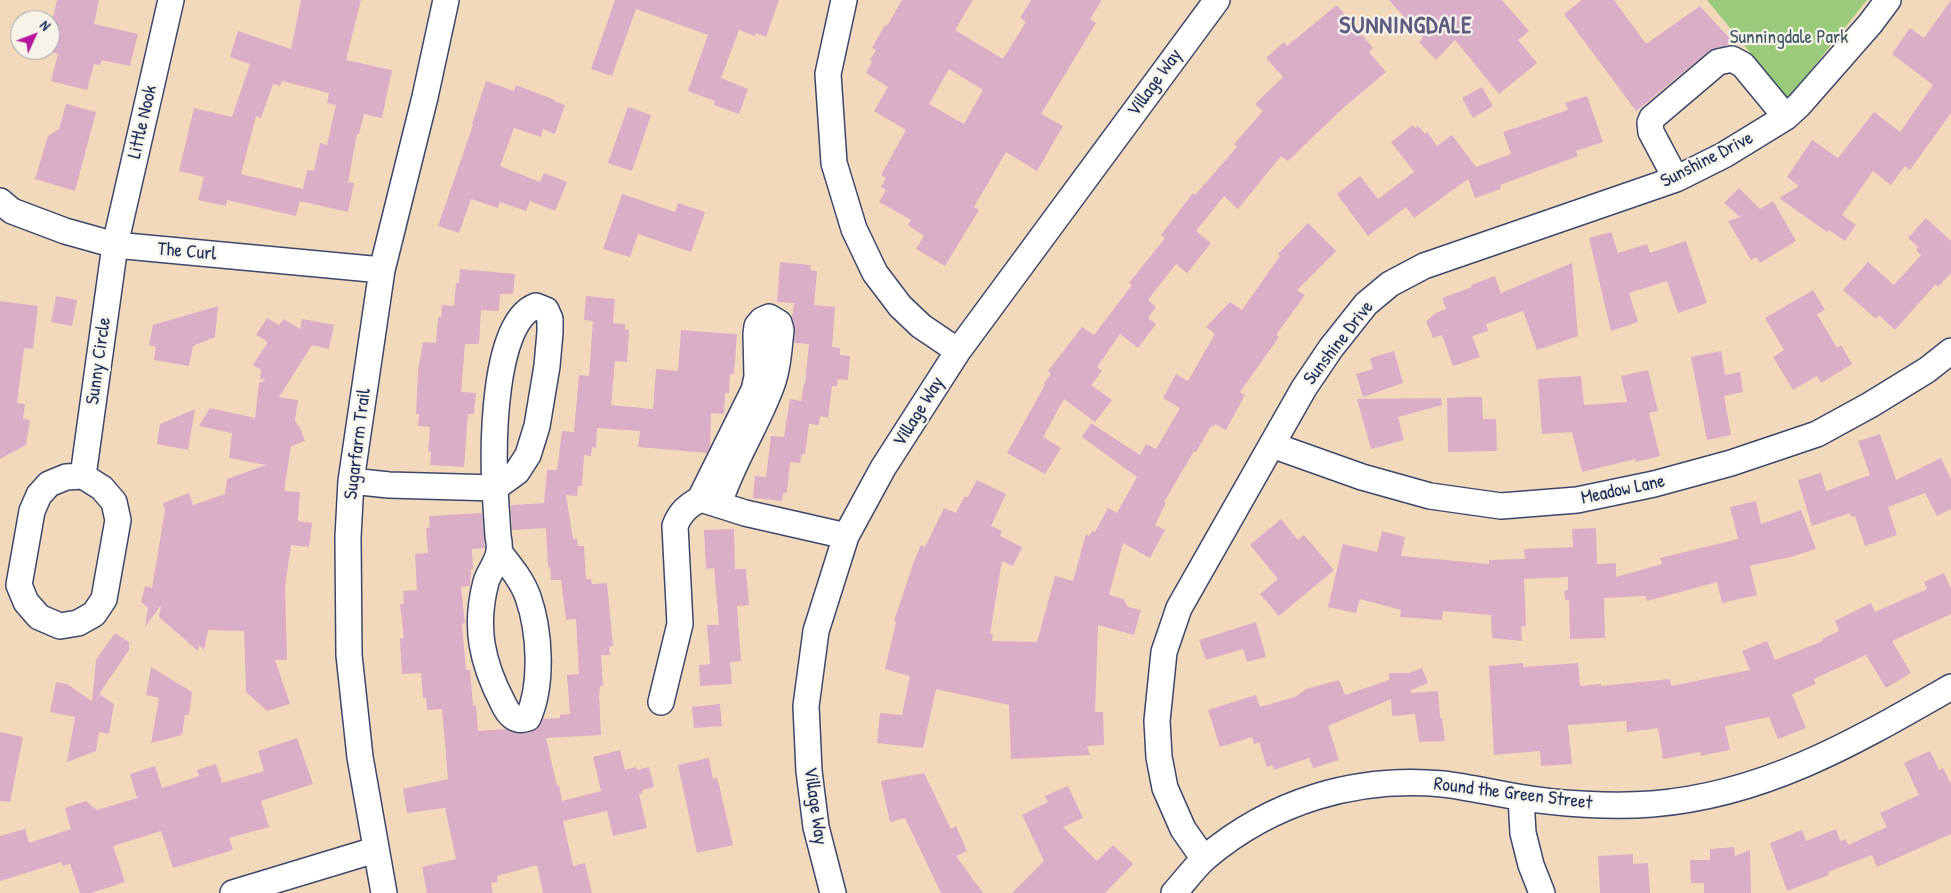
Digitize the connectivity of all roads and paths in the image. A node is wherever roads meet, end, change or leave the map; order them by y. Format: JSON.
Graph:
{"nodes":[{"id":1,"x":171,"y":0,"type":"edge"},
{"id":2,"x":446,"y":0,"type":"edge"},
{"id":3,"x":844,"y":0,"type":"edge"},
{"id":4,"x":1217,"y":0,"type":"edge"},
{"id":5,"x":1888,"y":0,"type":"edge"},
{"id":6,"x":1786,"y":117,"type":"junction"},
{"id":7,"x":1676,"y":179,"type":"junction"},
{"id":8,"x":0,"y":201,"type":"edge"},
{"id":9,"x":115,"y":245,"type":"junction"},
{"id":10,"x":382,"y":270,"type":"junction"},
{"id":11,"x":958,"y":351,"type":"junction"},
{"id":12,"x":1951,"y":351,"type":"edge"},
{"id":13,"x":1272,"y":445,"type":"junction"},
{"id":14,"x":83,"y":476,"type":"junction"},
{"id":15,"x":351,"y":481,"type":"junction"},
{"id":16,"x":495,"y":488,"type":"junction"},
{"id":17,"x":709,"y":502,"type":"junction"},
{"id":18,"x":846,"y":536,"type":"junction"},
{"id":19,"x":499,"y":552,"type":"junction"},
{"id":20,"x":1951,"y":687,"type":"edge"},
{"id":21,"x":662,"y":702,"type":"dead end"},
{"id":22,"x":1521,"y":798,"type":"junction"},
{"id":23,"x":375,"y":850,"type":"junction"},
{"id":24,"x":1204,"y":859,"type":"junction"},
{"id":25,"x":233,"y":893,"type":"edge"},
{"id":26,"x":384,"y":893,"type":"edge"},
{"id":27,"x":833,"y":893,"type":"edge"},
{"id":28,"x":1174,"y":893,"type":"edge"},
{"id":29,"x":1542,"y":893,"type":"edge"}],
"edges":[{"from":1,"to":9,"type":"street","name":"Little Nook"},
{"from":2,"to":10,"type":"street","name":"Sugarfarm Trail"},
{"from":3,"to":11,"type":"street"},
{"from":4,"to":11,"type":"street","name":"Village Way"},
{"from":5,"to":6,"type":"street","name":"Sunshine Drive"},
{"from":6,"to":7,"type":"street","name":"Sunshine Drive"},
{"from":6,"to":7,"type":"street"},
{"from":7,"to":13,"type":"street","name":"Sunshine Drive"},
{"from":8,"to":9,"type":"street","name":"The Curl"},
{"from":9,"to":10,"type":"street","name":"The Curl"},
{"from":9,"to":14,"type":"street","name":"Sunny Circle"},
{"from":10,"to":15,"type":"street","name":"Sugarfarm Trail"},
{"from":11,"to":18,"type":"street","name":"Village Way"},
{"from":12,"to":13,"type":"street","name":"Meadow Lane"},
{"from":13,"to":24,"type":"street","name":"Sunshine Drive"},
{"from":14,"to":14,"type":"street"},
{"from":15,"to":16,"type":"street"},
{"from":15,"to":23,"type":"street","name":"Sugarfarm Trail"},
{"from":16,"to":16,"type":"street"},
{"from":16,"to":19,"type":"street"},
{"from":17,"to":17,"type":"street"},
{"from":17,"to":18,"type":"street"},
{"from":17,"to":21,"type":"street"},
{"from":18,"to":27,"type":"street","name":"Village Way"},
{"from":19,"to":19,"type":"street"},
{"from":20,"to":22,"type":"street","name":"Round the Green Street"},
{"from":22,"to":24,"type":"street","name":"Round the Green Street"},
{"from":22,"to":29,"type":"street"},
{"from":23,"to":25,"type":"street"},
{"from":23,"to":26,"type":"street","name":"Sugarfarm Trail"},
{"from":24,"to":28,"type":"street","name":"Round the Green Street"}]}
